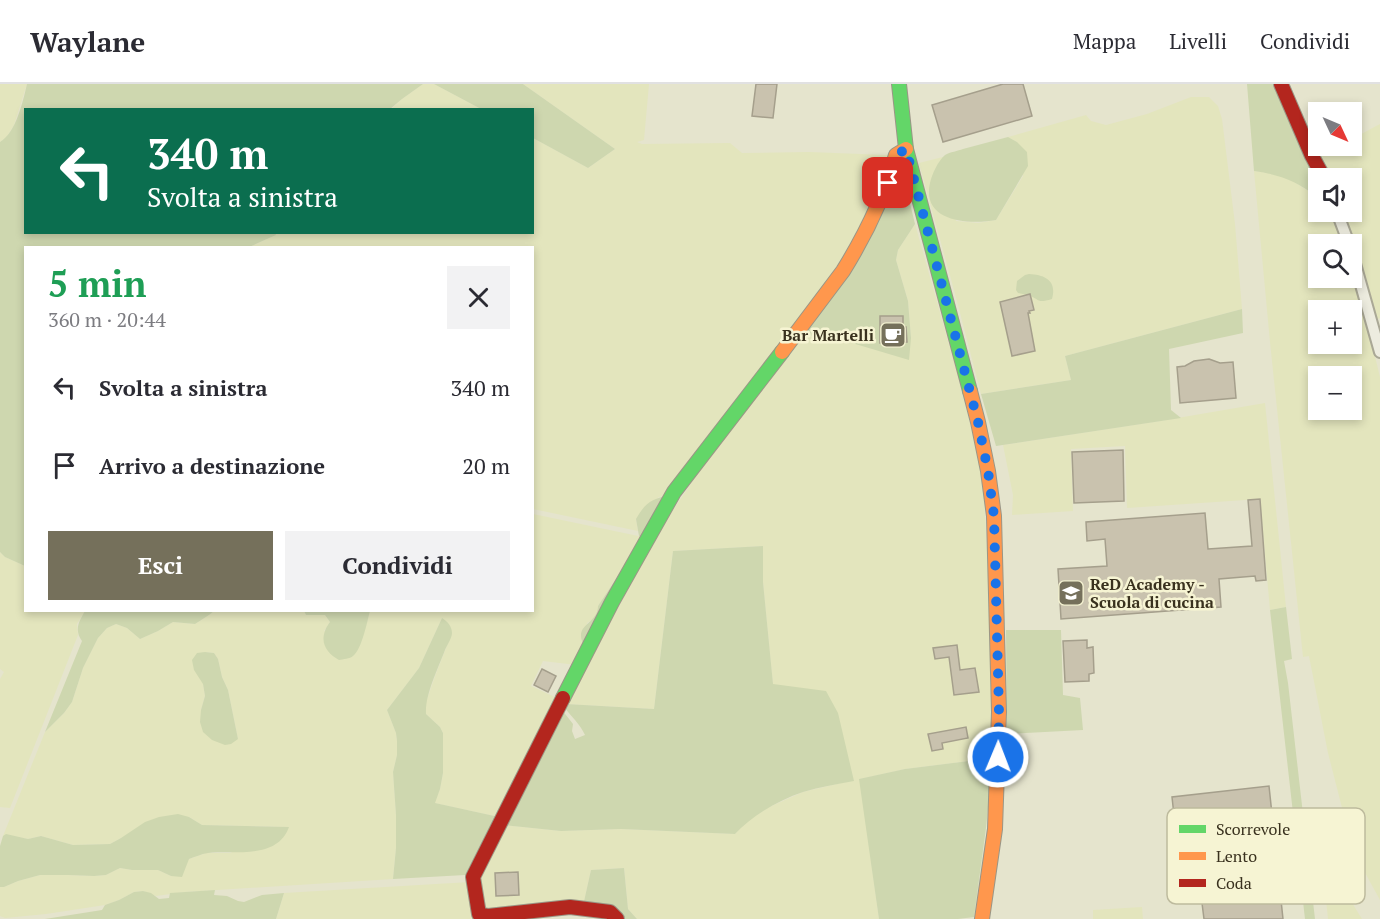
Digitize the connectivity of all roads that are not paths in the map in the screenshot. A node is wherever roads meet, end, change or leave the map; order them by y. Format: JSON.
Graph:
{"nodes":[{"id":1,"x":899,"y":84,"type":"edge"},
{"id":2,"x":1281,"y":84,"type":"edge"},
{"id":3,"x":906,"y":149,"type":"junction"},
{"id":4,"x":1319,"y":168,"type":"edge"},
{"id":5,"x":1362,"y":288,"type":"edge"},
{"id":6,"x":1380,"y":352,"type":"edge"},
{"id":7,"x":617,"y":919,"type":"edge"},
{"id":8,"x":982,"y":919,"type":"edge"}],
"edges":[{"from":1,"to":3,"type":"street"},
{"from":2,"to":4,"type":"street"},
{"from":3,"to":7,"type":"street"},
{"from":3,"to":8,"type":"street"},
{"from":5,"to":6,"type":"street"}]}
